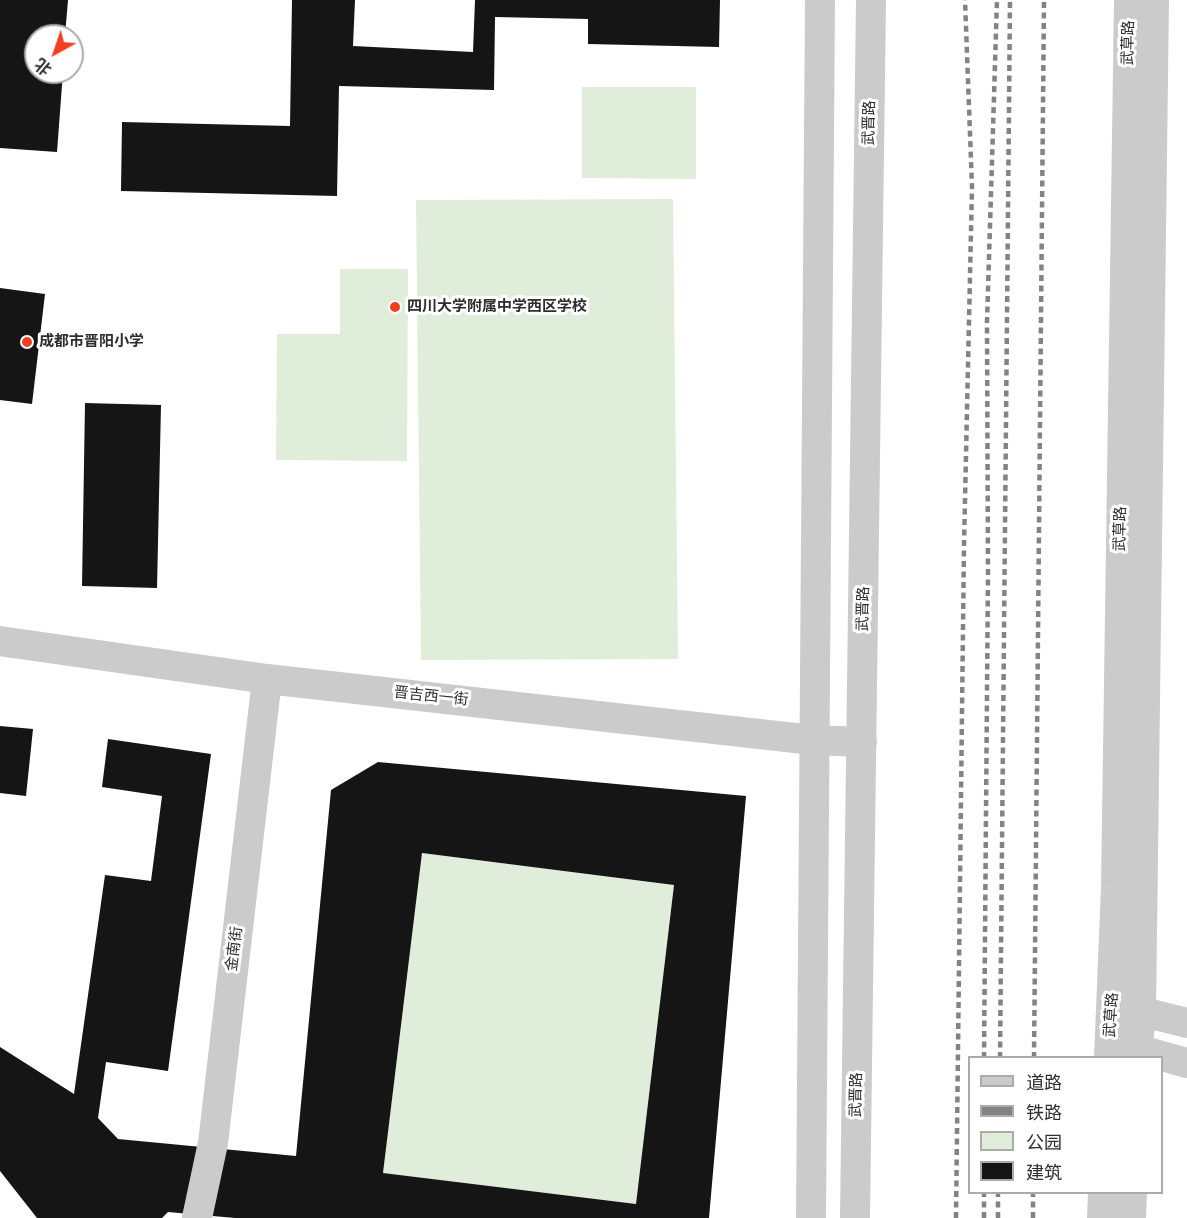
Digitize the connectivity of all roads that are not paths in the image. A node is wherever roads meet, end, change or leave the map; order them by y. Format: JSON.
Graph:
{"nodes":[{"id":1,"x":820,"y":0,"type":"edge"},
{"id":2,"x":871,"y":0,"type":"edge"},
{"id":3,"x":1129,"y":0,"type":"edge"},
{"id":4,"x":1154,"y":0,"type":"edge"},
{"id":5,"x":0,"y":641,"type":"edge"},
{"id":6,"x":267,"y":679,"type":"junction"},
{"id":7,"x":813,"y":740,"type":"junction"},
{"id":8,"x":862,"y":742,"type":"junction"},
{"id":9,"x":1127,"y":1008,"type":"junction"},
{"id":10,"x":1187,"y":1023,"type":"edge"},
{"id":11,"x":1123,"y":1051,"type":"edge"},
{"id":12,"x":1150,"y":1056,"type":"edge"},
{"id":13,"x":1163,"y":1058,"type":"edge"},
{"id":14,"x":1187,"y":1063,"type":"edge"},
{"id":15,"x":1103,"y":1194,"type":"edge"},
{"id":16,"x":1132,"y":1194,"type":"edge"},
{"id":17,"x":197,"y":1218,"type":"edge"},
{"id":18,"x":811,"y":1218,"type":"edge"},
{"id":19,"x":855,"y":1218,"type":"edge"},
{"id":20,"x":1102,"y":1218,"type":"edge"},
{"id":21,"x":1131,"y":1218,"type":"edge"}],
"edges":[{"from":1,"to":7,"type":"street"},
{"from":2,"to":8,"type":"street","name":"武晋路"},
{"from":3,"to":9,"type":"street","name":"武草路"},
{"from":4,"to":9,"type":"street","name":"武草路"},
{"from":5,"to":6,"type":"street","name":"晋吉西一街"},
{"from":6,"to":7,"type":"street","name":"晋吉西一街"},
{"from":6,"to":17,"type":"street","name":"金南街"},
{"from":7,"to":8,"type":"street","name":"晋吉西一街"},
{"from":7,"to":18,"type":"street"},
{"from":8,"to":19,"type":"street","name":"武晋路"},
{"from":9,"to":10,"type":"street"},
{"from":9,"to":11,"type":"street","name":"武草路"},
{"from":11,"to":12,"type":"street"},
{"from":13,"to":14,"type":"street"},
{"from":15,"to":20,"type":"street"},
{"from":16,"to":21,"type":"street"}]}
